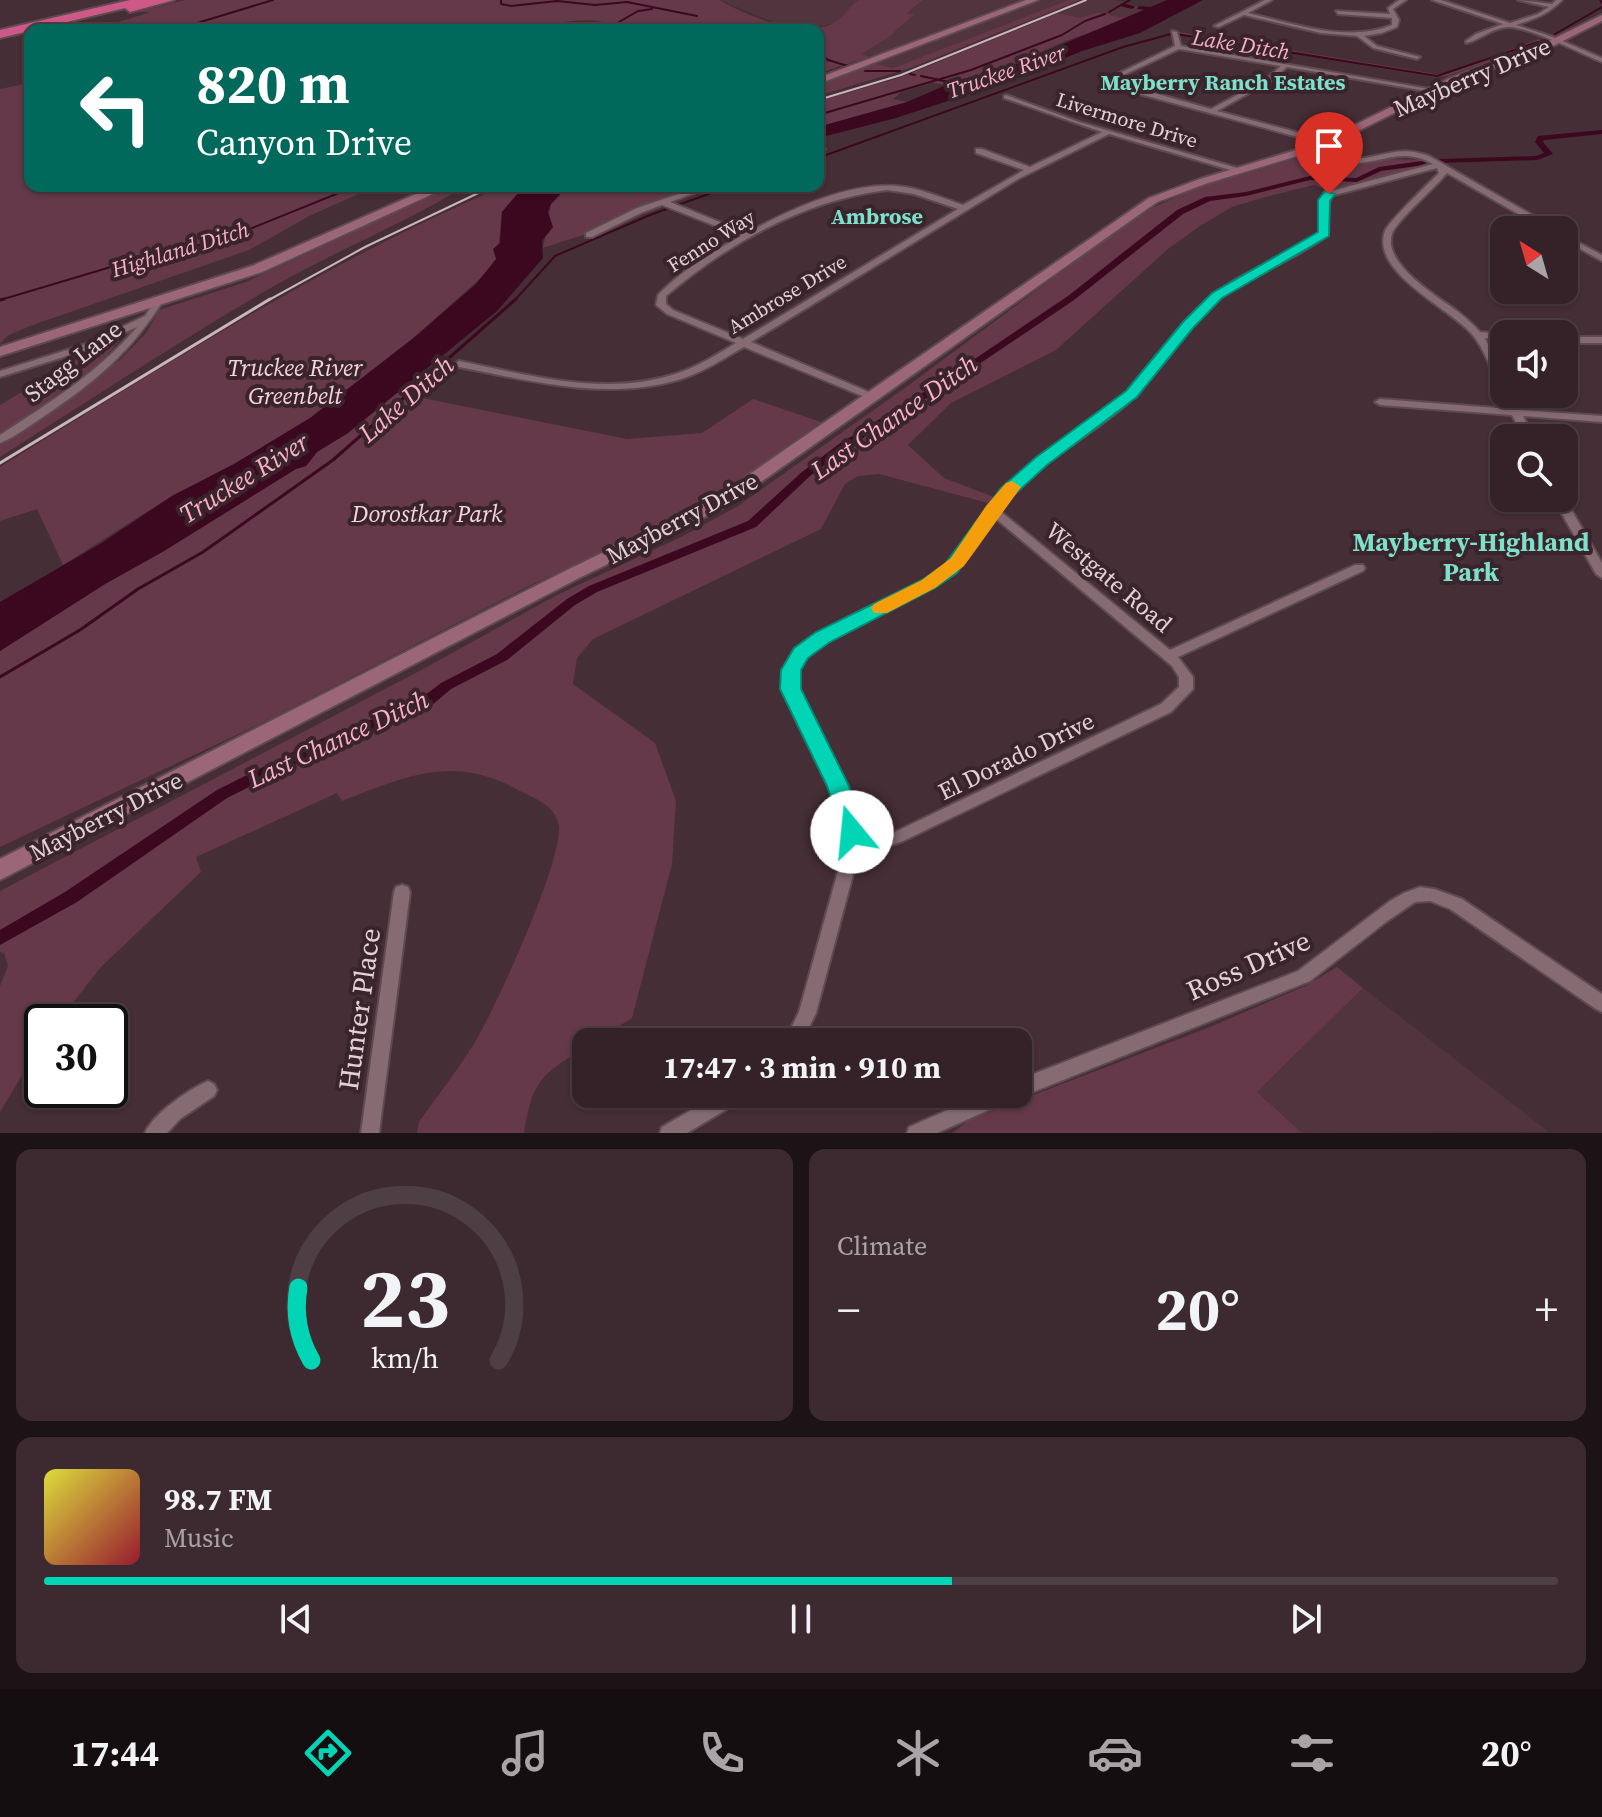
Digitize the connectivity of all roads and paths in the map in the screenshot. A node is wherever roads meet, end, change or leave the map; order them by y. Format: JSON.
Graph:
{"nodes":[{"id":1,"x":144,"y":0,"type":"edge"},
{"id":2,"x":168,"y":0,"type":"edge"},
{"id":3,"x":1034,"y":0,"type":"edge"},
{"id":4,"x":1269,"y":0,"type":"edge"},
{"id":5,"x":1403,"y":0,"type":"edge"},
{"id":6,"x":1421,"y":0,"type":"edge"},
{"id":7,"x":1435,"y":0,"type":"edge"},
{"id":8,"x":1521,"y":0,"type":"edge"},
{"id":9,"x":1559,"y":0,"type":"edge"},
{"id":10,"x":1552,"y":6,"type":"junction"},
{"id":11,"x":1338,"y":12,"type":"dead end"},
{"id":12,"x":1246,"y":14,"type":"junction"},
{"id":13,"x":1393,"y":16,"type":"junction"},
{"id":14,"x":1602,"y":18,"type":"edge"},
{"id":15,"x":37,"y":24,"type":"edge"},
{"id":16,"x":67,"y":24,"type":"edge"},
{"id":17,"x":1217,"y":26,"type":"dead end"},
{"id":18,"x":1502,"y":26,"type":"junction"},
{"id":19,"x":24,"y":27,"type":"edge"},
{"id":20,"x":1304,"y":27,"type":"junction"},
{"id":21,"x":0,"y":32,"type":"edge"},
{"id":22,"x":1174,"y":32,"type":"dead end"},
{"id":23,"x":24,"y":34,"type":"edge"},
{"id":24,"x":1358,"y":34,"type":"junction"},
{"id":25,"x":1291,"y":35,"type":"dead end"},
{"id":26,"x":0,"y":40,"type":"edge"},
{"id":27,"x":1557,"y":41,"type":"junction"},
{"id":28,"x":1468,"y":42,"type":"dead end"},
{"id":29,"x":1178,"y":47,"type":"junction"},
{"id":30,"x":1417,"y":57,"type":"dead end"},
{"id":31,"x":1602,"y":60,"type":"edge"},
{"id":32,"x":1286,"y":65,"type":"junction"},
{"id":33,"x":824,"y":79,"type":"edge"},
{"id":34,"x":1432,"y":90,"type":"junction"},
{"id":35,"x":1006,"y":97,"type":"dead end"},
{"id":36,"x":1211,"y":112,"type":"junction"},
{"id":37,"x":1108,"y":132,"type":"junction"},
{"id":38,"x":1327,"y":143,"type":"junction"},
{"id":39,"x":1309,"y":150,"type":"junction"},
{"id":40,"x":979,"y":151,"type":"dead end"},
{"id":41,"x":1439,"y":165,"type":"junction"},
{"id":42,"x":1030,"y":169,"type":"junction"},
{"id":43,"x":1240,"y":170,"type":"junction"},
{"id":44,"x":431,"y":192,"type":"edge"},
{"id":45,"x":696,"y":192,"type":"edge"},
{"id":46,"x":668,"y":205,"type":"junction"},
{"id":47,"x":964,"y":208,"type":"junction"},
{"id":48,"x":1528,"y":216,"type":"edge"},
{"id":49,"x":589,"y":235,"type":"dead end"},
{"id":50,"x":748,"y":236,"type":"junction"},
{"id":51,"x":1578,"y":245,"type":"edge"},
{"id":52,"x":1602,"y":258,"type":"edge"},
{"id":53,"x":159,"y":301,"type":"junction"},
{"id":54,"x":150,"y":317,"type":"junction"},
{"id":55,"x":1478,"y":335,"type":"junction"},
{"id":56,"x":1490,"y":336,"type":"edge"},
{"id":57,"x":1578,"y":340,"type":"edge"},
{"id":58,"x":1602,"y":340,"type":"edge"},
{"id":59,"x":742,"y":343,"type":"junction"},
{"id":60,"x":0,"y":352,"type":"edge"},
{"id":61,"x":1490,"y":359,"type":"edge"},
{"id":62,"x":459,"y":364,"type":"dead end"},
{"id":63,"x":0,"y":374,"type":"edge"},
{"id":64,"x":872,"y":397,"type":"junction"},
{"id":65,"x":1380,"y":402,"type":"dead end"},
{"id":66,"x":1514,"y":408,"type":"edge"},
{"id":67,"x":1517,"y":414,"type":"junction"},
{"id":68,"x":1602,"y":419,"type":"edge"},
{"id":69,"x":1522,"y":424,"type":"edge"},
{"id":70,"x":0,"y":440,"type":"edge"},
{"id":71,"x":992,"y":510,"type":"junction"},
{"id":72,"x":1567,"y":512,"type":"edge"},
{"id":73,"x":1359,"y":568,"type":"dead end"},
{"id":74,"x":1602,"y":574,"type":"edge"},
{"id":75,"x":1169,"y":656,"type":"junction"},
{"id":76,"x":1188,"y":684,"type":"joint"},
{"id":77,"x":853,"y":846,"type":"junction"},
{"id":78,"x":0,"y":870,"type":"edge"},
{"id":79,"x":402,"y":892,"type":"dead end"},
{"id":80,"x":1602,"y":1004,"type":"edge"},
{"id":81,"x":800,"y":1028,"type":"edge"},
{"id":82,"x":1032,"y":1083,"type":"edge"},
{"id":83,"x":208,"y":1090,"type":"dead end"},
{"id":84,"x":713,"y":1108,"type":"edge"},
{"id":85,"x":973,"y":1108,"type":"edge"},
{"id":86,"x":673,"y":1132,"type":"edge"},
{"id":87,"x":154,"y":1133,"type":"edge"},
{"id":88,"x":370,"y":1133,"type":"edge"},
{"id":89,"x":916,"y":1133,"type":"edge"}],
"edges":[{"from":1,"to":15,"type":"highway"},
{"from":2,"to":16,"type":"highway"},
{"from":3,"to":33,"type":"main road"},
{"from":4,"to":12,"type":"street"},
{"from":5,"to":13,"type":"street"},
{"from":6,"to":18,"type":"street"},
{"from":7,"to":18,"type":"street"},
{"from":8,"to":10,"type":"street"},
{"from":9,"to":10,"type":"street"},
{"from":10,"to":18,"type":"street"},
{"from":11,"to":13,"type":"street"},
{"from":12,"to":17,"type":"street"},
{"from":12,"to":20,"type":"street"},
{"from":13,"to":24,"type":"street"},
{"from":14,"to":27,"type":"main road","name":"Mayberry Drive"},
{"from":18,"to":27,"type":"street"},
{"from":18,"to":28,"type":"street"},
{"from":19,"to":21,"type":"highway"},
{"from":20,"to":24,"type":"street"},
{"from":20,"to":25,"type":"street"},
{"from":22,"to":29,"type":"street"},
{"from":23,"to":26,"type":"highway"},
{"from":24,"to":30,"type":"street"},
{"from":27,"to":31,"type":"street"},
{"from":27,"to":34,"type":"main road","name":"Mayberry Drive"},
{"from":29,"to":32,"type":"street"},
{"from":29,"to":36,"type":"street"},
{"from":32,"to":34,"type":"street"},
{"from":32,"to":36,"type":"street"},
{"from":34,"to":38,"type":"main road","name":"Mayberry Drive"},
{"from":35,"to":37,"type":"street","name":"Livermore Drive"},
{"from":36,"to":38,"type":"street"},
{"from":37,"to":42,"type":"street","name":"Ambrose Drive"},
{"from":37,"to":43,"type":"street","name":"Livermore Drive"},
{"from":38,"to":39,"type":"main road","name":"Mayberry Drive"},
{"from":39,"to":41,"type":"street"},
{"from":39,"to":43,"type":"main road","name":"Mayberry Drive"},
{"from":40,"to":42,"type":"street"},
{"from":41,"to":48,"type":"street"},
{"from":41,"to":55,"type":"street"},
{"from":41,"to":71,"type":"street"},
{"from":42,"to":47,"type":"street","name":"Ambrose Drive"},
{"from":43,"to":64,"type":"main road","name":"Mayberry Drive"},
{"from":44,"to":53,"type":"main road"},
{"from":45,"to":46,"type":"street"},
{"from":46,"to":49,"type":"street"},
{"from":46,"to":50,"type":"street"},
{"from":47,"to":50,"type":"street","name":"Fenno Way"},
{"from":47,"to":59,"type":"street","name":"Ambrose Drive"},
{"from":50,"to":59,"type":"street","name":"Fenno Way"},
{"from":51,"to":52,"type":"street"},
{"from":53,"to":54,"type":"street","name":"Stagg Lane"},
{"from":53,"to":60,"type":"main road"},
{"from":54,"to":63,"type":"street"},
{"from":54,"to":70,"type":"street","name":"Stagg Lane"},
{"from":55,"to":56,"type":"street"},
{"from":55,"to":61,"type":"street"},
{"from":57,"to":58,"type":"street"},
{"from":59,"to":62,"type":"street","name":"Ambrose Drive"},
{"from":59,"to":64,"type":"street","name":"Fenno Way"},
{"from":64,"to":78,"type":"main road","name":"Mayberry Drive"},
{"from":65,"to":67,"type":"street"},
{"from":66,"to":67,"type":"street"},
{"from":67,"to":68,"type":"street"},
{"from":67,"to":69,"type":"street"},
{"from":71,"to":75,"type":"street","name":"Westgate Road"},
{"from":71,"to":77,"type":"street"},
{"from":72,"to":74,"type":"street"},
{"from":73,"to":75,"type":"street"},
{"from":75,"to":76,"type":"street","name":"Westgate Road"},
{"from":76,"to":77,"type":"street","name":"El Dorado Drive"},
{"from":77,"to":81,"type":"street"},
{"from":79,"to":88,"type":"street","name":"Hunter Place"},
{"from":80,"to":82,"type":"street","name":"Ross Drive"},
{"from":83,"to":87,"type":"street"},
{"from":84,"to":86,"type":"street"},
{"from":85,"to":89,"type":"street"}]}
